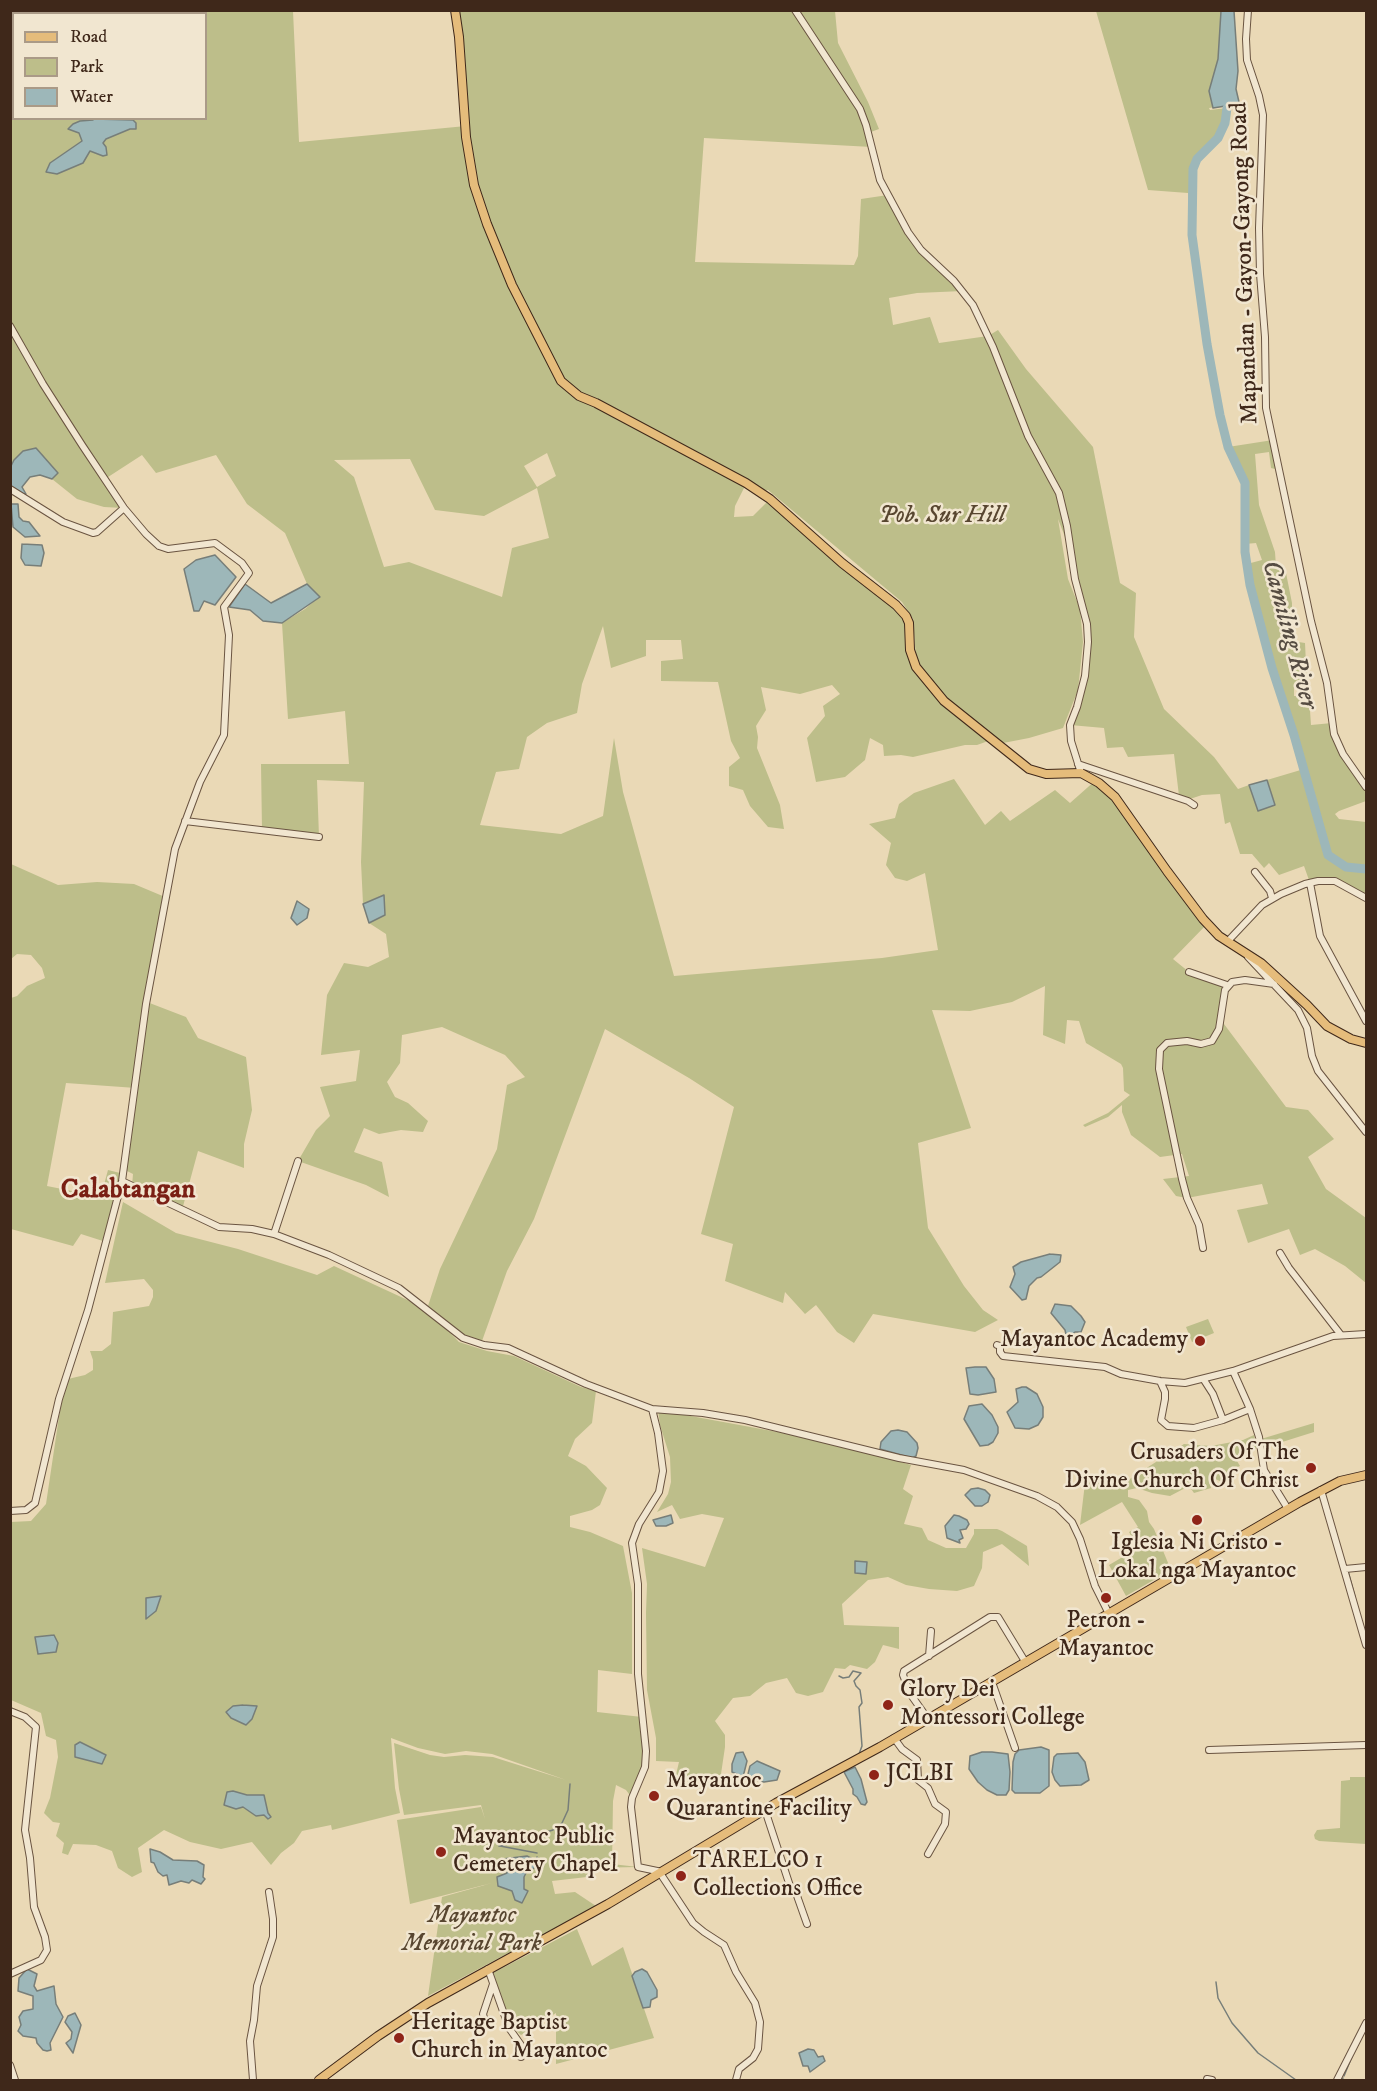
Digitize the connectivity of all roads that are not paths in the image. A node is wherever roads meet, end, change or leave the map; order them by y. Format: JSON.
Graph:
{"nodes":[{"id":1,"x":454,"y":10,"type":"edge"},
{"id":2,"x":795,"y":10,"type":"edge"},
{"id":3,"x":1248,"y":10,"type":"edge"},
{"id":4,"x":10,"y":327,"type":"edge"},
{"id":5,"x":10,"y":489,"type":"edge"},
{"id":6,"x":124,"y":508,"type":"junction"},
{"id":7,"x":1078,"y":764,"type":"junction"},
{"id":8,"x":1082,"y":773,"type":"junction"},
{"id":9,"x":1366,"y":787,"type":"edge"},
{"id":10,"x":1194,"y":806,"type":"dead end"},
{"id":11,"x":185,"y":821,"type":"junction"},
{"id":12,"x":319,"y":837,"type":"dead end"},
{"id":13,"x":1255,"y":872,"type":"dead end"},
{"id":14,"x":1310,"y":883,"type":"junction"},
{"id":15,"x":1272,"y":898,"type":"junction"},
{"id":16,"x":1366,"y":898,"type":"edge"},
{"id":17,"x":1228,"y":941,"type":"junction"},
{"id":18,"x":1245,"y":953,"type":"junction"},
{"id":19,"x":1189,"y":972,"type":"dead end"},
{"id":20,"x":1274,"y":984,"type":"junction"},
{"id":21,"x":1227,"y":985,"type":"junction"},
{"id":22,"x":1366,"y":1021,"type":"edge"},
{"id":23,"x":1366,"y":1043,"type":"edge"},
{"id":24,"x":1366,"y":1132,"type":"edge"},
{"id":25,"x":298,"y":1161,"type":"dead end"},
{"id":26,"x":122,"y":1181,"type":"junction"},
{"id":27,"x":274,"y":1234,"type":"junction"},
{"id":28,"x":1203,"y":1248,"type":"dead end"},
{"id":29,"x":1280,"y":1253,"type":"dead end"},
{"id":30,"x":1366,"y":1334,"type":"edge"},
{"id":31,"x":1341,"y":1335,"type":"junction"},
{"id":32,"x":998,"y":1345,"type":"dead end"},
{"id":33,"x":1233,"y":1371,"type":"junction"},
{"id":34,"x":1204,"y":1380,"type":"junction"},
{"id":35,"x":1160,"y":1381,"type":"junction"},
{"id":36,"x":652,"y":1408,"type":"junction"},
{"id":37,"x":1250,"y":1408,"type":"junction"},
{"id":38,"x":1223,"y":1420,"type":"junction"},
{"id":39,"x":1366,"y":1475,"type":"edge"},
{"id":40,"x":1321,"y":1490,"type":"junction"},
{"id":41,"x":1288,"y":1509,"type":"junction"},
{"id":42,"x":10,"y":1512,"type":"edge"},
{"id":43,"x":1366,"y":1567,"type":"edge"},
{"id":44,"x":1345,"y":1569,"type":"junction"},
{"id":45,"x":1109,"y":1614,"type":"junction"},
{"id":46,"x":931,"y":1631,"type":"dead end"},
{"id":47,"x":1366,"y":1645,"type":"edge"},
{"id":48,"x":929,"y":1656,"type":"junction"},
{"id":49,"x":1026,"y":1662,"type":"junction"},
{"id":50,"x":993,"y":1682,"type":"junction"},
{"id":51,"x":10,"y":1711,"type":"edge"},
{"id":52,"x":928,"y":1719,"type":"junction"},
{"id":53,"x":894,"y":1738,"type":"junction"},
{"id":54,"x":1366,"y":1745,"type":"edge"},
{"id":55,"x":1015,"y":1748,"type":"dead end"},
{"id":56,"x":1209,"y":1750,"type":"dead end"},
{"id":57,"x":765,"y":1810,"type":"junction"},
{"id":58,"x":928,"y":1854,"type":"dead end"},
{"id":59,"x":661,"y":1872,"type":"junction"},
{"id":60,"x":269,"y":1892,"type":"dead end"},
{"id":61,"x":807,"y":1924,"type":"dead end"},
{"id":62,"x":488,"y":1969,"type":"junction"},
{"id":63,"x":10,"y":1974,"type":"edge"},
{"id":64,"x":493,"y":1983,"type":"junction"},
{"id":65,"x":1366,"y":2023,"type":"edge"},
{"id":66,"x":490,"y":2024,"type":"dead end"},
{"id":67,"x":521,"y":2057,"type":"dead end"},
{"id":68,"x":10,"y":2065,"type":"edge"},
{"id":69,"x":15,"y":2080,"type":"edge"},
{"id":70,"x":254,"y":2080,"type":"edge"},
{"id":71,"x":319,"y":2080,"type":"edge"},
{"id":72,"x":736,"y":2080,"type":"edge"},
{"id":73,"x":1337,"y":2080,"type":"edge"}],
"edges":[{"from":1,"to":8,"type":"main road"},
{"from":2,"to":7,"type":"street"},
{"from":3,"to":9,"type":"street","name":"Mapandan - Gayon-Gayong Road"},
{"from":4,"to":6,"type":"street"},
{"from":5,"to":6,"type":"street"},
{"from":6,"to":11,"type":"street"},
{"from":7,"to":8,"type":"street"},
{"from":7,"to":10,"type":"street"},
{"from":8,"to":17,"type":"main road"},
{"from":11,"to":12,"type":"street"},
{"from":11,"to":26,"type":"street"},
{"from":13,"to":15,"type":"street"},
{"from":14,"to":15,"type":"street"},
{"from":14,"to":16,"type":"street"},
{"from":14,"to":22,"type":"street"},
{"from":15,"to":17,"type":"street"},
{"from":17,"to":18,"type":"main road"},
{"from":18,"to":20,"type":"street"},
{"from":18,"to":23,"type":"main road"},
{"from":19,"to":21,"type":"street"},
{"from":20,"to":21,"type":"street"},
{"from":20,"to":24,"type":"street"},
{"from":21,"to":28,"type":"street"},
{"from":25,"to":27,"type":"street"},
{"from":26,"to":27,"type":"street"},
{"from":26,"to":42,"type":"street"},
{"from":27,"to":36,"type":"street"},
{"from":29,"to":31,"type":"street"},
{"from":30,"to":31,"type":"street"},
{"from":31,"to":33,"type":"street"},
{"from":32,"to":35,"type":"street"},
{"from":33,"to":34,"type":"street"},
{"from":33,"to":37,"type":"street"},
{"from":34,"to":35,"type":"street"},
{"from":34,"to":38,"type":"street"},
{"from":35,"to":38,"type":"street"},
{"from":36,"to":45,"type":"street"},
{"from":36,"to":59,"type":"street"},
{"from":37,"to":38,"type":"street"},
{"from":37,"to":41,"type":"street"},
{"from":39,"to":40,"type":"main road"},
{"from":40,"to":41,"type":"main road"},
{"from":40,"to":44,"type":"street"},
{"from":41,"to":45,"type":"main road"},
{"from":43,"to":44,"type":"street"},
{"from":44,"to":47,"type":"street"},
{"from":45,"to":49,"type":"main road"},
{"from":46,"to":48,"type":"street"},
{"from":48,"to":49,"type":"street"},
{"from":48,"to":52,"type":"street"},
{"from":49,"to":50,"type":"main road"},
{"from":50,"to":52,"type":"main road"},
{"from":50,"to":55,"type":"street"},
{"from":51,"to":63,"type":"street"},
{"from":52,"to":53,"type":"main road"},
{"from":53,"to":57,"type":"main road"},
{"from":53,"to":58,"type":"street"},
{"from":54,"to":56,"type":"street"},
{"from":57,"to":59,"type":"main road"},
{"from":57,"to":61,"type":"street"},
{"from":59,"to":62,"type":"main road"},
{"from":59,"to":72,"type":"street"},
{"from":60,"to":70,"type":"street"},
{"from":62,"to":64,"type":"street"},
{"from":62,"to":71,"type":"main road"},
{"from":64,"to":66,"type":"street"},
{"from":64,"to":67,"type":"street"},
{"from":65,"to":73,"type":"street"},
{"from":68,"to":69,"type":"street"}]}
